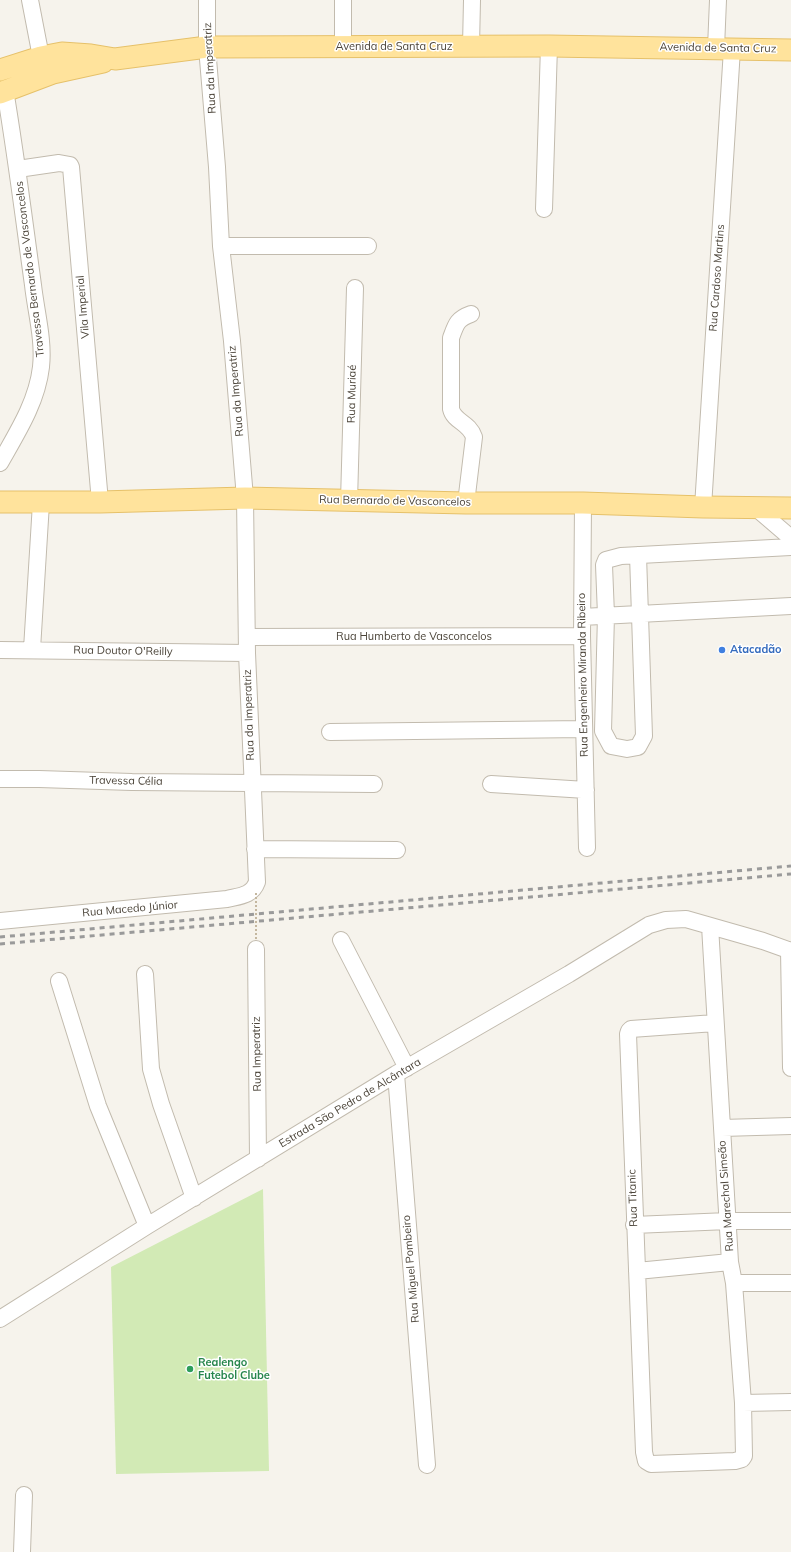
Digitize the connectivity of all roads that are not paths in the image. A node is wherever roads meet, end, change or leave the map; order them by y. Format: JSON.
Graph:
{"nodes":[{"id":1,"x":30,"y":0,"type":"edge"},
{"id":2,"x":207,"y":0,"type":"edge"},
{"id":3,"x":342,"y":0,"type":"edge"},
{"id":4,"x":472,"y":0,"type":"edge"},
{"id":5,"x":718,"y":0,"type":"edge"},
{"id":6,"x":471,"y":46,"type":"junction"},
{"id":7,"x":549,"y":46,"type":"junction"},
{"id":8,"x":207,"y":47,"type":"junction"},
{"id":9,"x":343,"y":47,"type":"junction"},
{"id":10,"x":724,"y":49,"type":"junction"},
{"id":11,"x":791,"y":50,"type":"edge"},
{"id":12,"x":41,"y":57,"type":"junction"},
{"id":13,"x":115,"y":59,"type":"junction"},
{"id":14,"x":0,"y":70,"type":"edge"},
{"id":15,"x":3,"y":92,"type":"edge"},
{"id":16,"x":18,"y":169,"type":"junction"},
{"id":17,"x":544,"y":209,"type":"dead end"},
{"id":18,"x":221,"y":246,"type":"junction"},
{"id":19,"x":368,"y":246,"type":"dead end"},
{"id":20,"x":355,"y":288,"type":"dead end"},
{"id":21,"x":471,"y":314,"type":"dead end"},
{"id":22,"x":0,"y":464,"type":"edge"},
{"id":23,"x":245,"y":498,"type":"junction"},
{"id":24,"x":349,"y":501,"type":"junction"},
{"id":25,"x":0,"y":502,"type":"edge"},
{"id":26,"x":100,"y":502,"type":"junction"},
{"id":27,"x":41,"y":503,"type":"junction"},
{"id":28,"x":466,"y":503,"type":"junction"},
{"id":29,"x":583,"y":503,"type":"junction"},
{"id":30,"x":703,"y":507,"type":"junction"},
{"id":31,"x":756,"y":508,"type":"junction"},
{"id":32,"x":791,"y":508,"type":"edge"},
{"id":33,"x":791,"y":538,"type":"edge"},
{"id":34,"x":791,"y":546,"type":"edge"},
{"id":35,"x":638,"y":555,"type":"junction"},
{"id":36,"x":791,"y":606,"type":"edge"},
{"id":37,"x":639,"y":614,"type":"junction"},
{"id":38,"x":606,"y":615,"type":"junction"},
{"id":39,"x":582,"y":617,"type":"junction"},
{"id":40,"x":582,"y":636,"type":"junction"},
{"id":41,"x":247,"y":645,"type":"junction"},
{"id":42,"x":32,"y":649,"type":"junction"},
{"id":43,"x":0,"y":650,"type":"edge"},
{"id":44,"x":584,"y":729,"type":"junction"},
{"id":45,"x":330,"y":732,"type":"dead end"},
{"id":46,"x":0,"y":779,"type":"edge"},
{"id":47,"x":252,"y":783,"type":"junction"},
{"id":48,"x":374,"y":784,"type":"dead end"},
{"id":49,"x":491,"y":784,"type":"dead end"},
{"id":50,"x":586,"y":790,"type":"junction"},
{"id":51,"x":587,"y":848,"type":"dead end"},
{"id":52,"x":255,"y":849,"type":"junction"},
{"id":53,"x":396,"y":850,"type":"dead end"},
{"id":54,"x":256,"y":890,"type":"joint"},
{"id":55,"x":0,"y":921,"type":"edge"},
{"id":56,"x":710,"y":926,"type":"junction"},
{"id":57,"x":341,"y":940,"type":"dead end"},
{"id":58,"x":256,"y":944,"type":"road end"},
{"id":59,"x":790,"y":950,"type":"edge"},
{"id":60,"x":145,"y":974,"type":"dead end"},
{"id":61,"x":58,"y":981,"type":"dead end"},
{"id":62,"x":715,"y":1023,"type":"junction"},
{"id":63,"x":791,"y":1068,"type":"edge"},
{"id":64,"x":401,"y":1071,"type":"junction"},
{"id":65,"x":791,"y":1126,"type":"edge"},
{"id":66,"x":722,"y":1128,"type":"junction"},
{"id":67,"x":258,"y":1159,"type":"junction"},
{"id":68,"x":194,"y":1198,"type":"junction"},
{"id":69,"x":728,"y":1221,"type":"junction"},
{"id":70,"x":791,"y":1221,"type":"edge"},
{"id":71,"x":634,"y":1225,"type":"junction"},
{"id":72,"x":147,"y":1226,"type":"junction"},
{"id":73,"x":730,"y":1262,"type":"junction"},
{"id":74,"x":637,"y":1271,"type":"junction"},
{"id":75,"x":734,"y":1283,"type":"junction"},
{"id":76,"x":791,"y":1283,"type":"edge"},
{"id":77,"x":0,"y":1319,"type":"edge"},
{"id":78,"x":791,"y":1402,"type":"edge"},
{"id":79,"x":744,"y":1403,"type":"junction"},
{"id":80,"x":735,"y":1461,"type":"joint"},
{"id":81,"x":427,"y":1465,"type":"dead end"},
{"id":82,"x":24,"y":1495,"type":"dead end"},
{"id":83,"x":22,"y":1552,"type":"edge"}],
"edges":[{"from":1,"to":12,"type":"street"},
{"from":2,"to":8,"type":"street","name":"Rua da Imperatriz"},
{"from":3,"to":9,"type":"street"},
{"from":4,"to":6,"type":"street"},
{"from":5,"to":10,"type":"street","name":"Rua Cardoso Martins"},
{"from":6,"to":7,"type":"main road","name":"Avenida de Santa Cruz"},
{"from":6,"to":9,"type":"main road","name":"Avenida de Santa Cruz"},
{"from":7,"to":10,"type":"main road","name":"Avenida de Santa Cruz"},
{"from":7,"to":17,"type":"street"},
{"from":8,"to":9,"type":"main road","name":"Avenida de Santa Cruz"},
{"from":8,"to":13,"type":"main road","name":"Avenida de Santa Cruz"},
{"from":8,"to":18,"type":"street","name":"Rua da Imperatriz"},
{"from":10,"to":11,"type":"main road","name":"Avenida de Santa Cruz"},
{"from":10,"to":30,"type":"street","name":"Rua Cardoso Martins"},
{"from":12,"to":13,"type":"main road","name":"Avenida de Santa Cruz"},
{"from":12,"to":14,"type":"main road","name":"Avenida de Santa Cruz"},
{"from":13,"to":15,"type":"main road"},
{"from":15,"to":16,"type":"street","name":"Travessa Bernardo de Vasconcelos"},
{"from":16,"to":22,"type":"street","name":"Travessa Bernardo de Vasconcelos"},
{"from":16,"to":26,"type":"street","name":"Vila Imperial"},
{"from":18,"to":19,"type":"street"},
{"from":18,"to":23,"type":"street","name":"Rua da Imperatriz"},
{"from":20,"to":24,"type":"street","name":"Rua Muriaé"},
{"from":21,"to":28,"type":"street"},
{"from":23,"to":24,"type":"main road","name":"Rua Bernardo de Vasconcelos"},
{"from":23,"to":26,"type":"main road","name":"Rua Bernardo de Vasconcelos"},
{"from":23,"to":41,"type":"street","name":"Rua da Imperatriz"},
{"from":24,"to":28,"type":"main road","name":"Rua Bernardo de Vasconcelos"},
{"from":25,"to":27,"type":"main road","name":"Rua Bernardo de Vasconcelos"},
{"from":26,"to":27,"type":"main road","name":"Rua Bernardo de Vasconcelos"},
{"from":27,"to":42,"type":"street"},
{"from":28,"to":29,"type":"main road","name":"Rua Bernardo de Vasconcelos"},
{"from":29,"to":30,"type":"main road","name":"Rua Bernardo de Vasconcelos"},
{"from":29,"to":39,"type":"street","name":"Rua Engenheiro Miranda Ribeiro"},
{"from":30,"to":31,"type":"main road","name":"Rua Bernardo de Vasconcelos"},
{"from":31,"to":32,"type":"main road","name":"Rua Bernardo de Vasconcelos"},
{"from":31,"to":33,"type":"street"},
{"from":34,"to":35,"type":"street"},
{"from":35,"to":37,"type":"street"},
{"from":35,"to":38,"type":"street"},
{"from":36,"to":37,"type":"street"},
{"from":37,"to":38,"type":"street"},
{"from":37,"to":38,"type":"street"},
{"from":38,"to":39,"type":"street"},
{"from":39,"to":40,"type":"street","name":"Rua Engenheiro Miranda Ribeiro"},
{"from":40,"to":41,"type":"street","name":"Rua Humberto de Vasconcelos"},
{"from":40,"to":44,"type":"street","name":"Rua Engenheiro Miranda Ribeiro"},
{"from":41,"to":42,"type":"street","name":"Rua Doutor O'Reilly"},
{"from":41,"to":47,"type":"street","name":"Rua da Imperatriz"},
{"from":42,"to":43,"type":"street","name":"Rua Doutor O'Reilly"},
{"from":44,"to":45,"type":"street"},
{"from":44,"to":50,"type":"street","name":"Rua Engenheiro Miranda Ribeiro"},
{"from":46,"to":47,"type":"street","name":"Travessa Célia"},
{"from":47,"to":48,"type":"street"},
{"from":47,"to":52,"type":"street","name":"Rua da Imperatriz"},
{"from":49,"to":50,"type":"street"},
{"from":50,"to":51,"type":"street","name":"Rua Engenheiro Miranda Ribeiro"},
{"from":52,"to":53,"type":"street"},
{"from":52,"to":54,"type":"street","name":"Rua da Imperatriz"},
{"from":54,"to":55,"type":"street","name":"Rua Macedo Júnior"},
{"from":56,"to":59,"type":"street","name":"Estrada São Pedro de Alcântara"},
{"from":56,"to":62,"type":"street","name":"Rua Marechal Simeão"},
{"from":56,"to":64,"type":"street","name":"Estrada São Pedro de Alcântara"},
{"from":57,"to":64,"type":"street"},
{"from":58,"to":67,"type":"street","name":"Rua Imperatriz"},
{"from":59,"to":63,"type":"street"},
{"from":60,"to":68,"type":"street"},
{"from":61,"to":72,"type":"street"},
{"from":62,"to":66,"type":"street","name":"Rua Marechal Simeão"},
{"from":62,"to":71,"type":"street","name":"Rua Titanic"},
{"from":64,"to":67,"type":"street","name":"Estrada São Pedro de Alcântara"},
{"from":64,"to":81,"type":"street","name":"Rua Miguel Pombeiro"},
{"from":65,"to":66,"type":"street"},
{"from":66,"to":69,"type":"street","name":"Rua Marechal Simeão"},
{"from":67,"to":68,"type":"street","name":"Estrada São Pedro de Alcântara"},
{"from":68,"to":72,"type":"street","name":"Estrada São Pedro de Alcântara"},
{"from":69,"to":70,"type":"street"},
{"from":69,"to":71,"type":"street"},
{"from":69,"to":73,"type":"street","name":"Rua Marechal Simeão"},
{"from":71,"to":74,"type":"street","name":"Rua Titanic"},
{"from":72,"to":77,"type":"street","name":"Estrada São Pedro de Alcântara"},
{"from":73,"to":74,"type":"street"},
{"from":73,"to":75,"type":"street","name":"Rua Marechal Simeão"},
{"from":74,"to":80,"type":"street","name":"Rua Titanic"},
{"from":75,"to":76,"type":"street"},
{"from":75,"to":79,"type":"street","name":"Rua Marechal Simeão"},
{"from":78,"to":79,"type":"street"},
{"from":79,"to":80,"type":"street","name":"Rua Marechal Simeão"},
{"from":82,"to":83,"type":"street"}]}
